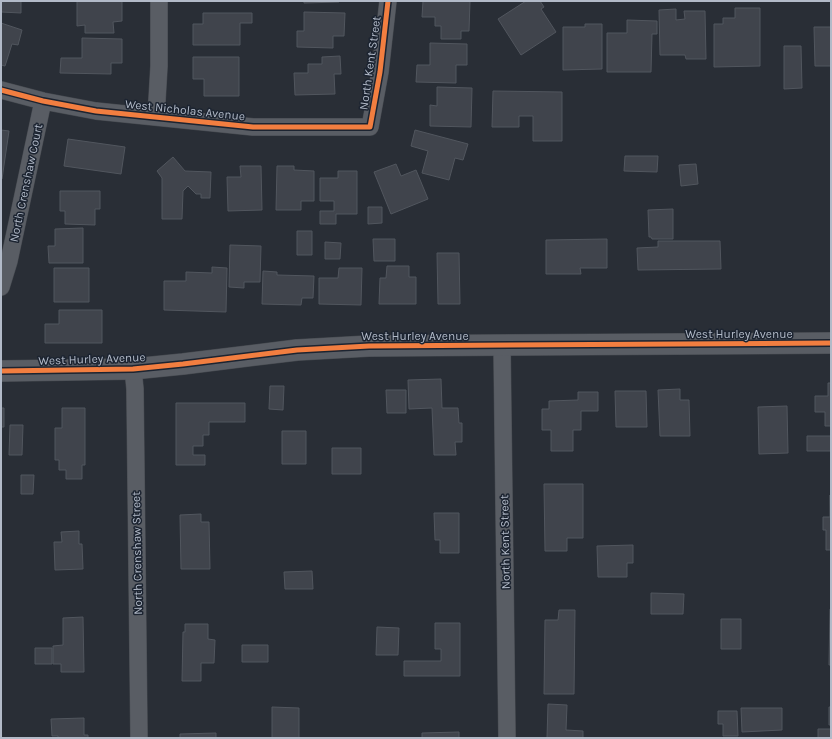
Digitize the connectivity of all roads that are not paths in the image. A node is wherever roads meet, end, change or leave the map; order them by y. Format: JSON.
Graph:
{"nodes":[{"id":1,"x":159,"y":1,"type":"edge"},
{"id":2,"x":388,"y":1,"type":"edge"},
{"id":3,"x":1,"y":90,"type":"edge"},
{"id":4,"x":43,"y":101,"type":"junction"},
{"id":5,"x":156,"y":117,"type":"junction"},
{"id":6,"x":370,"y":128,"type":"joint"},
{"id":7,"x":1,"y":287,"type":"edge"},
{"id":8,"x":831,"y":343,"type":"edge"},
{"id":9,"x":502,"y":346,"type":"junction"},
{"id":10,"x":133,"y":369,"type":"junction"},
{"id":11,"x":1,"y":371,"type":"edge"},
{"id":12,"x":139,"y":738,"type":"edge"},
{"id":13,"x":507,"y":738,"type":"edge"}],
"edges":[{"from":1,"to":5,"type":"street"},
{"from":2,"to":6,"type":"street","name":"North Kent Street"},
{"from":3,"to":4,"type":"street","name":"West Nicholas Avenue"},
{"from":4,"to":5,"type":"street","name":"West Nicholas Avenue"},
{"from":4,"to":7,"type":"street","name":"North Crenshaw Court"},
{"from":5,"to":6,"type":"street","name":"West Nicholas Avenue"},
{"from":8,"to":9,"type":"street","name":"West Hurley Avenue"},
{"from":9,"to":10,"type":"street","name":"West Hurley Avenue"},
{"from":9,"to":13,"type":"street","name":"North Kent Street"},
{"from":10,"to":11,"type":"street","name":"West Hurley Avenue"},
{"from":10,"to":12,"type":"street","name":"North Crenshaw Street"}]}
